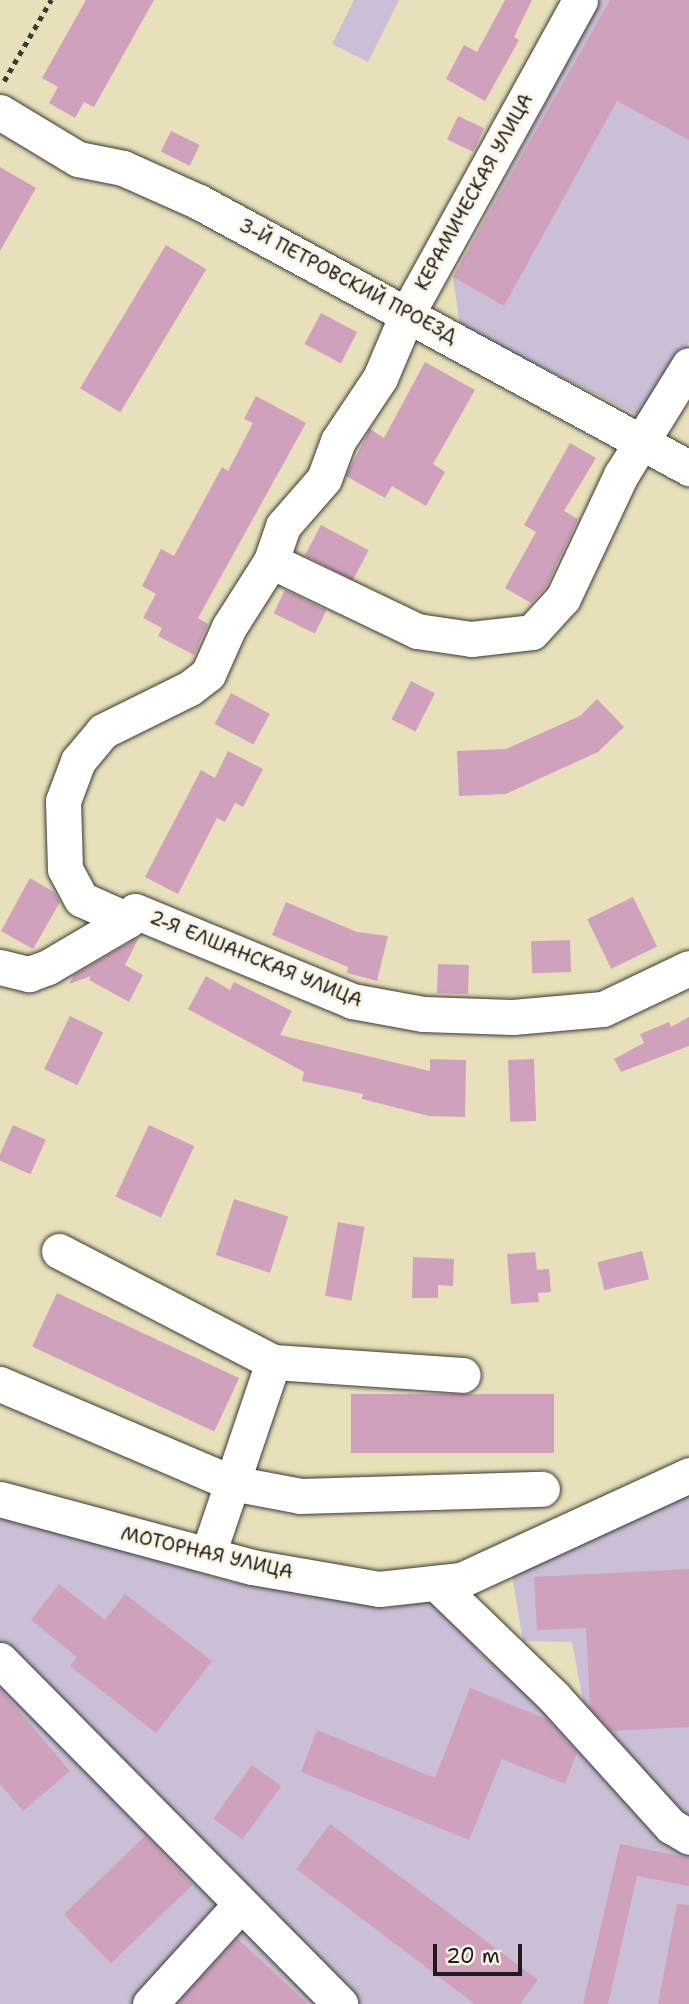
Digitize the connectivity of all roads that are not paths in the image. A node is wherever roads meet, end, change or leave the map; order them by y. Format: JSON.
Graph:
{"nodes":[{"id":1,"x":580,"y":0,"type":"edge"},
{"id":2,"x":0,"y":112,"type":"edge"},
{"id":3,"x":408,"y":312,"type":"junction"},
{"id":4,"x":689,"y":365,"type":"edge"},
{"id":5,"x":644,"y":444,"type":"junction"},
{"id":6,"x":689,"y":468,"type":"edge"},
{"id":7,"x":271,"y":561,"type":"junction"},
{"id":8,"x":128,"y":920,"type":"junction"},
{"id":9,"x":0,"y":967,"type":"edge"},
{"id":10,"x":689,"y":968,"type":"edge"},
{"id":11,"x":59,"y":1251,"type":"dead end"},
{"id":12,"x":273,"y":1362,"type":"junction"},
{"id":13,"x":463,"y":1375,"type":"dead end"},
{"id":14,"x":0,"y":1384,"type":"edge"},
{"id":15,"x":689,"y":1475,"type":"edge"},
{"id":16,"x":232,"y":1483,"type":"junction"},
{"id":17,"x":542,"y":1489,"type":"dead end"},
{"id":18,"x":0,"y":1499,"type":"edge"},
{"id":19,"x":208,"y":1554,"type":"junction"},
{"id":20,"x":436,"y":1583,"type":"junction"},
{"id":21,"x":0,"y":1660,"type":"edge"},
{"id":22,"x":689,"y":1837,"type":"edge"},
{"id":23,"x":241,"y":1903,"type":"junction"},
{"id":24,"x":150,"y":2004,"type":"edge"},
{"id":25,"x":341,"y":2004,"type":"edge"}],
"edges":[{"from":1,"to":3,"type":"street","name":"КЕРАМИЧЕСКАЯ УЛИЦА"},
{"from":2,"to":3,"type":"street","name":"3-Й ПЕТРОВСКИЙ ПРОЕЗД"},
{"from":3,"to":5,"type":"street","name":"3-Й ПЕТРОВСКИЙ ПРОЕЗД"},
{"from":3,"to":7,"type":"street","name":"КЕРАМИЧЕСКАЯ УЛИЦА"},
{"from":4,"to":5,"type":"street"},
{"from":5,"to":6,"type":"street","name":"3-Й ПЕТРОВСКИЙ ПРОЕЗД"},
{"from":5,"to":7,"type":"street"},
{"from":7,"to":8,"type":"street","name":"КЕРАМИЧЕСКАЯ УЛИЦА"},
{"from":8,"to":9,"type":"street","name":"2-Я ЕЛШАНСКАЯ УЛИЦА"},
{"from":8,"to":10,"type":"street","name":"2-Я ЕЛШАНСКАЯ УЛИЦА"},
{"from":11,"to":12,"type":"street"},
{"from":12,"to":13,"type":"street"},
{"from":12,"to":16,"type":"street"},
{"from":14,"to":16,"type":"street"},
{"from":15,"to":20,"type":"street","name":"МОТОРНАЯ УЛИЦА"},
{"from":16,"to":17,"type":"street"},
{"from":16,"to":19,"type":"street"},
{"from":18,"to":19,"type":"street","name":"МОТОРНАЯ УЛИЦА"},
{"from":19,"to":20,"type":"street","name":"МОТОРНАЯ УЛИЦА"},
{"from":20,"to":22,"type":"street"},
{"from":21,"to":23,"type":"street"},
{"from":23,"to":24,"type":"street"},
{"from":23,"to":25,"type":"street"}]}
